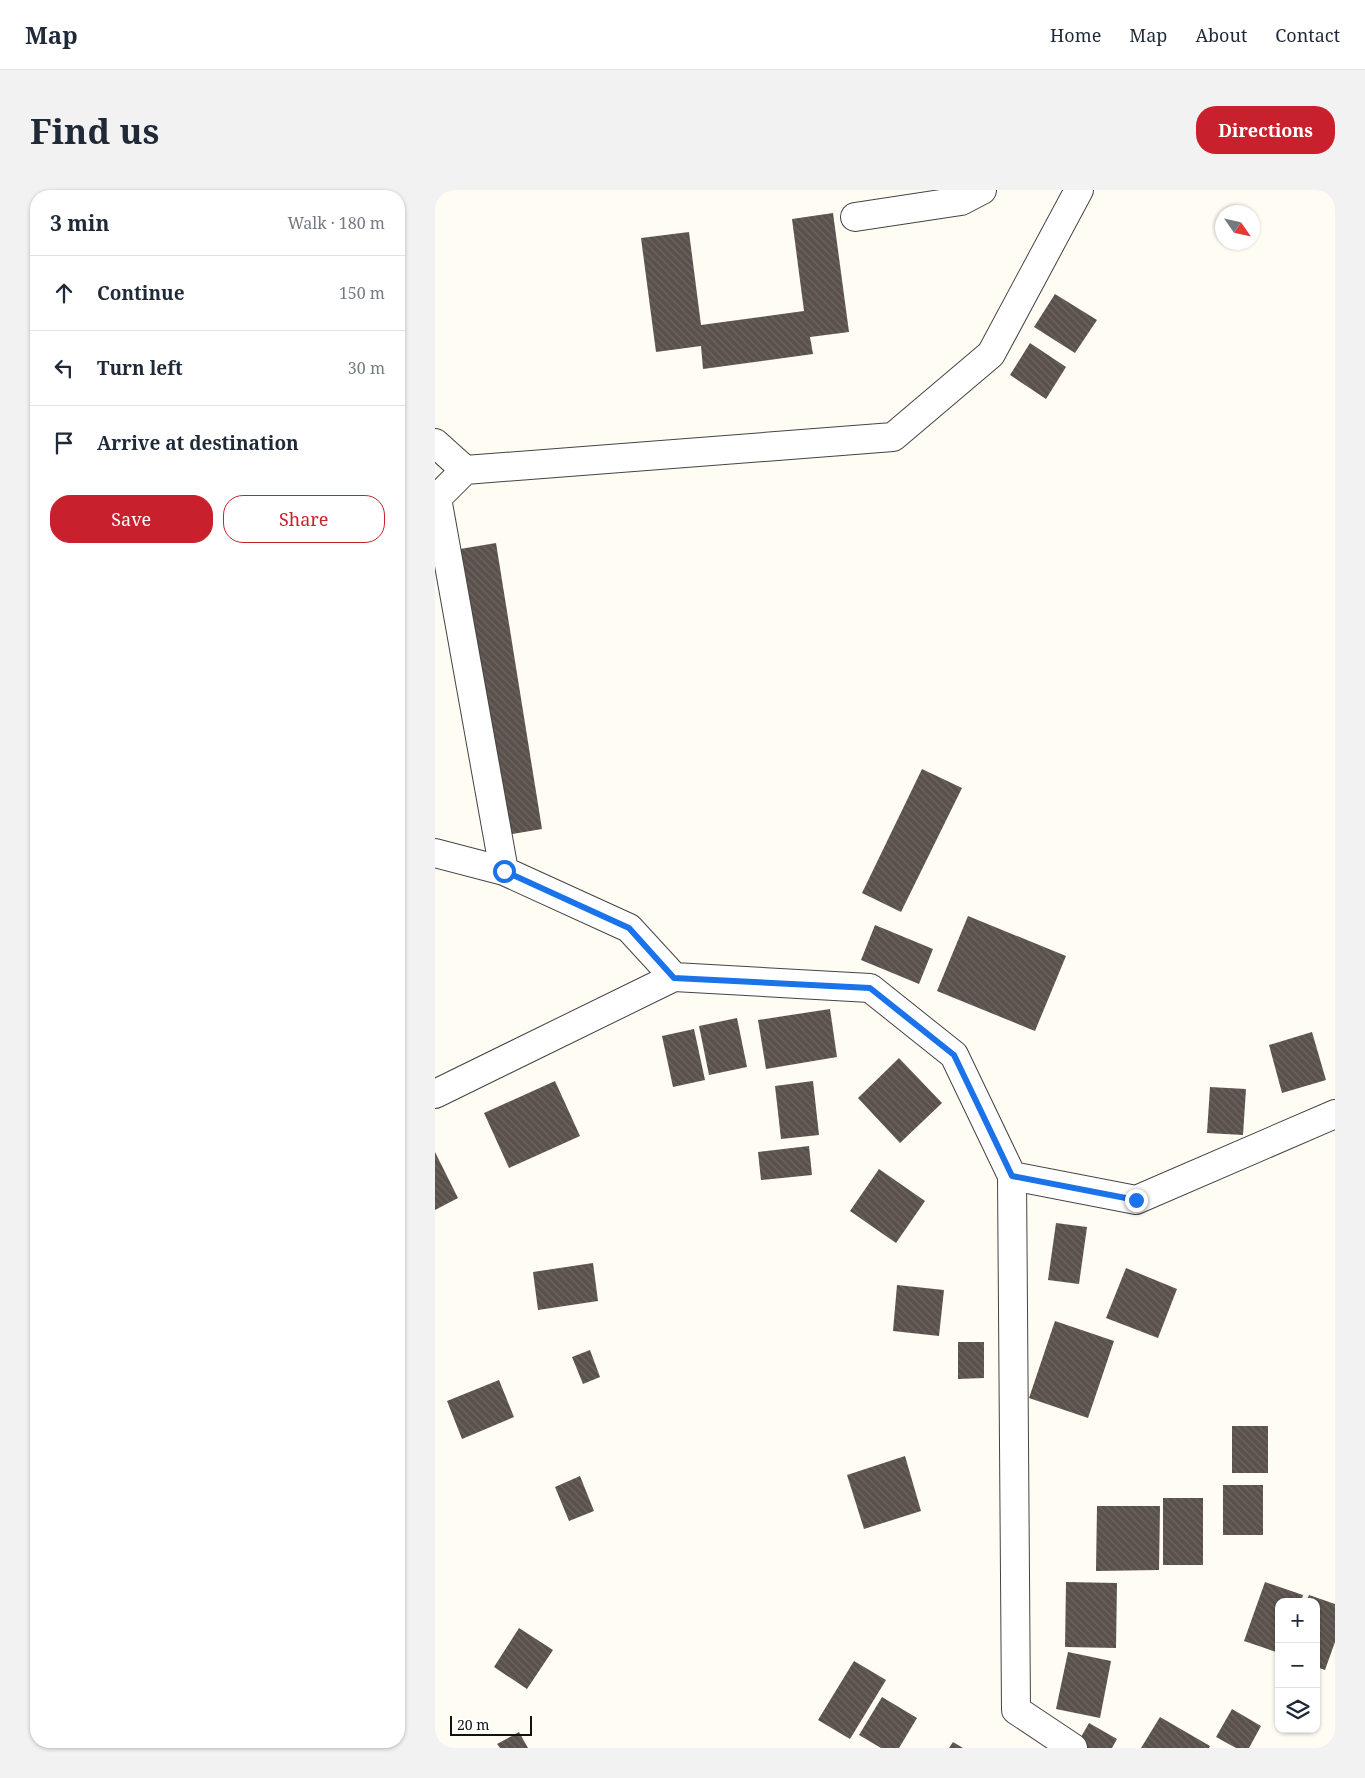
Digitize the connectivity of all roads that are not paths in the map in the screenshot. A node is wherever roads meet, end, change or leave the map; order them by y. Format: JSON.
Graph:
{"nodes":[{"id":1,"x":982,"y":190,"type":"edge"},
{"id":2,"x":1079,"y":190,"type":"edge"},
{"id":3,"x":855,"y":217,"type":"dead end"},
{"id":4,"x":435,"y":443,"type":"edge"},
{"id":5,"x":465,"y":470,"type":"junction"},
{"id":6,"x":435,"y":853,"type":"edge"},
{"id":7,"x":504,"y":871,"type":"junction"},
{"id":8,"x":674,"y":978,"type":"junction"},
{"id":9,"x":435,"y":1094,"type":"edge"},
{"id":10,"x":1335,"y":1114,"type":"edge"},
{"id":11,"x":1012,"y":1176,"type":"junction"},
{"id":12,"x":1073,"y":1748,"type":"edge"}],
"edges":[{"from":1,"to":3,"type":"street"},
{"from":2,"to":5,"type":"street"},
{"from":4,"to":5,"type":"street"},
{"from":5,"to":7,"type":"street"},
{"from":6,"to":7,"type":"street"},
{"from":7,"to":8,"type":"street"},
{"from":8,"to":9,"type":"street"},
{"from":8,"to":11,"type":"street"},
{"from":10,"to":11,"type":"street"},
{"from":11,"to":12,"type":"street"}]}
